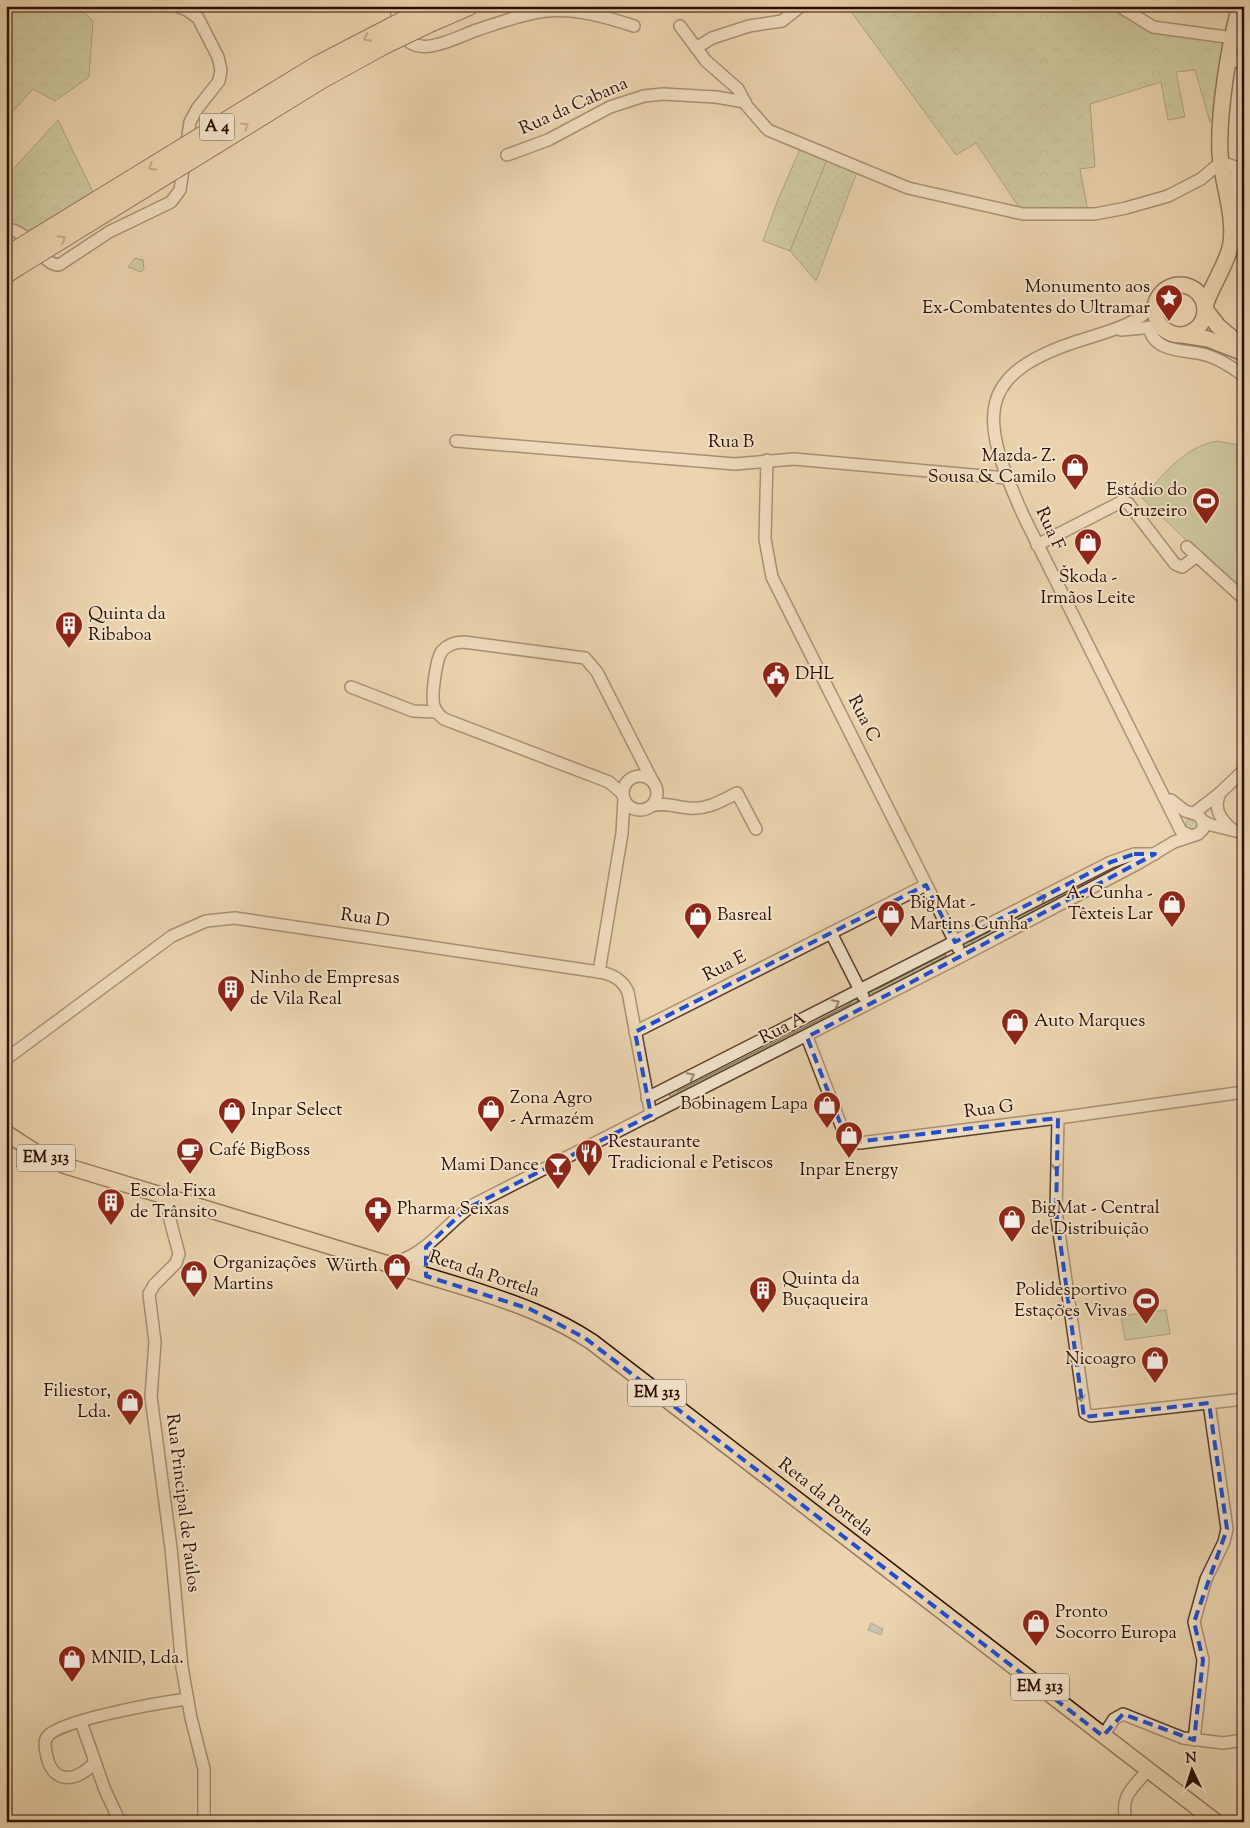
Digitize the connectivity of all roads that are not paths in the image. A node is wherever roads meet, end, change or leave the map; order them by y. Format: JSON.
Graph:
{"nodes":[{"id":1,"x":176,"y":6,"type":"edge"},
{"id":2,"x":397,"y":6,"type":"edge"},
{"id":3,"x":470,"y":6,"type":"edge"},
{"id":4,"x":801,"y":6,"type":"edge"},
{"id":5,"x":1240,"y":6,"type":"edge"},
{"id":6,"x":1121,"y":7,"type":"edge"},
{"id":7,"x":430,"y":12,"type":"edge"},
{"id":8,"x":634,"y":26,"type":"dead end"},
{"id":9,"x":680,"y":26,"type":"dead end"},
{"id":10,"x":1234,"y":38,"type":"junction"},
{"id":11,"x":696,"y":48,"type":"junction"},
{"id":12,"x":1237,"y":61,"type":"edge"},
{"id":13,"x":747,"y":105,"type":"junction"},
{"id":14,"x":507,"y":154,"type":"dead end"},
{"id":15,"x":1221,"y":162,"type":"junction"},
{"id":16,"x":1240,"y":170,"type":"edge"},
{"id":17,"x":6,"y":229,"type":"edge"},
{"id":18,"x":11,"y":258,"type":"edge"},
{"id":19,"x":1244,"y":258,"type":"edge"},
{"id":20,"x":1220,"y":270,"type":"junction"},
{"id":21,"x":1187,"y":286,"type":"junction"},
{"id":22,"x":1157,"y":301,"type":"junction"},
{"id":23,"x":1205,"y":308,"type":"junction"},
{"id":24,"x":1149,"y":327,"type":"junction"},
{"id":25,"x":1112,"y":330,"type":"junction"},
{"id":26,"x":1165,"y":330,"type":"junction"},
{"id":27,"x":1183,"y":335,"type":"junction"},
{"id":28,"x":1244,"y":348,"type":"edge"},
{"id":29,"x":1244,"y":353,"type":"edge"},
{"id":30,"x":1244,"y":376,"type":"edge"},
{"id":31,"x":456,"y":441,"type":"dead end"},
{"id":32,"x":767,"y":460,"type":"junction"},
{"id":33,"x":1006,"y":478,"type":"junction"},
{"id":34,"x":1037,"y":545,"type":"junction"},
{"id":35,"x":1187,"y":547,"type":"dead end"},
{"id":36,"x":1197,"y":556,"type":"junction"},
{"id":37,"x":1244,"y":599,"type":"edge"},
{"id":38,"x":351,"y":687,"type":"dead end"},
{"id":39,"x":437,"y":712,"type":"junction"},
{"id":40,"x":642,"y":760,"type":"junction"},
{"id":41,"x":1244,"y":770,"type":"edge"},
{"id":42,"x":631,"y":779,"type":"junction"},
{"id":43,"x":609,"y":782,"type":"junction"},
{"id":44,"x":655,"y":787,"type":"junction"},
{"id":45,"x":1163,"y":791,"type":"junction"},
{"id":46,"x":1220,"y":793,"type":"junction"},
{"id":47,"x":623,"y":797,"type":"junction"},
{"id":48,"x":671,"y":804,"type":"junction"},
{"id":49,"x":645,"y":808,"type":"junction"},
{"id":50,"x":1197,"y":816,"type":"junction"},
{"id":51,"x":1180,"y":826,"type":"junction"},
{"id":52,"x":756,"y":829,"type":"dead end"},
{"id":53,"x":1239,"y":832,"type":"edge"},
{"id":54,"x":622,"y":833,"type":"junction"},
{"id":55,"x":1194,"y":835,"type":"junction"},
{"id":56,"x":1155,"y":854,"type":"junction"},
{"id":57,"x":926,"y":885,"type":"junction"},
{"id":58,"x":832,"y":933,"type":"junction"},
{"id":59,"x":955,"y":942,"type":"junction"},
{"id":60,"x":962,"y":956,"type":"junction"},
{"id":61,"x":599,"y":972,"type":"junction"},
{"id":62,"x":860,"y":991,"type":"junction"},
{"id":63,"x":868,"y":1004,"type":"junction"},
{"id":64,"x":635,"y":1032,"type":"junction"},
{"id":65,"x":806,"y":1037,"type":"junction"},
{"id":66,"x":6,"y":1059,"type":"edge"},
{"id":67,"x":1244,"y":1092,"type":"edge"},
{"id":68,"x":648,"y":1098,"type":"junction"},
{"id":69,"x":651,"y":1115,"type":"junction"},
{"id":70,"x":1058,"y":1118,"type":"junction"},
{"id":71,"x":8,"y":1133,"type":"edge"},
{"id":72,"x":171,"y":1198,"type":"junction"},
{"id":73,"x":420,"y":1254,"type":"junction"},
{"id":74,"x":384,"y":1263,"type":"junction"},
{"id":75,"x":410,"y":1271,"type":"junction"},
{"id":76,"x":426,"y":1276,"type":"junction"},
{"id":77,"x":1244,"y":1399,"type":"edge"},
{"id":78,"x":1210,"y":1403,"type":"junction"},
{"id":79,"x":188,"y":1699,"type":"junction"},
{"id":80,"x":81,"y":1722,"type":"junction"},
{"id":81,"x":1103,"y":1736,"type":"junction"},
{"id":82,"x":1194,"y":1740,"type":"junction"},
{"id":83,"x":1244,"y":1740,"type":"edge"},
{"id":84,"x":95,"y":1762,"type":"junction"},
{"id":85,"x":1148,"y":1770,"type":"junction"},
{"id":86,"x":120,"y":1822,"type":"edge"},
{"id":87,"x":204,"y":1822,"type":"edge"},
{"id":88,"x":1126,"y":1822,"type":"edge"},
{"id":89,"x":1216,"y":1822,"type":"edge"}],
"edges":[{"from":1,"to":17,"type":"street"},
{"from":2,"to":8,"type":"street"},
{"from":3,"to":7,"type":"highway","number":"A 4"},
{"from":4,"to":11,"type":"street"},
{"from":5,"to":10,"type":"main road"},
{"from":6,"to":10,"type":"street"},
{"from":18,"to":7,"type":"highway","number":"A 4","one_way":true,"bridge":true},
{"from":7,"to":18,"type":"highway","number":"A 4","one_way":true,"bridge":true},
{"from":9,"to":11,"type":"street"},
{"from":10,"to":12,"type":"main road"},
{"from":11,"to":13,"type":"street"},
{"from":12,"to":15,"type":"main road"},
{"from":13,"to":14,"type":"street","name":"Rua da Cabana"},
{"from":13,"to":15,"type":"street"},
{"from":15,"to":16,"type":"street"},
{"from":15,"to":20,"type":"main road"},
{"from":16,"to":19,"type":"street"},
{"from":20,"to":21,"type":"main road"},
{"from":20,"to":23,"type":"main road"},
{"from":21,"to":22,"type":"main road"},
{"from":21,"to":23,"type":"main road"},
{"from":22,"to":25,"type":"street"},
{"from":22,"to":26,"type":"main road"},
{"from":23,"to":27,"type":"main road"},
{"from":23,"to":28,"type":"main road"},
{"from":24,"to":25,"type":"street"},
{"from":24,"to":26,"type":"street"},
{"from":24,"to":30,"type":"street"},
{"from":25,"to":33,"type":"street","name":"Rua F"},
{"from":26,"to":27,"type":"main road"},
{"from":27,"to":29,"type":"main road"},
{"from":31,"to":32,"type":"street","name":"Rua B"},
{"from":32,"to":33,"type":"street","name":"Rua B"},
{"from":32,"to":57,"type":"street","name":"Rua C"},
{"from":33,"to":34,"type":"street","name":"Rua F"},
{"from":34,"to":36,"type":"street"},
{"from":34,"to":45,"type":"street","name":"Rua F"},
{"from":35,"to":36,"type":"street"},
{"from":36,"to":37,"type":"street"},
{"from":38,"to":39,"type":"street"},
{"from":39,"to":40,"type":"street"},
{"from":39,"to":43,"type":"street"},
{"from":40,"to":42,"type":"street"},
{"from":40,"to":44,"type":"street"},
{"from":41,"to":46,"type":"street"},
{"from":42,"to":43,"type":"street"},
{"from":42,"to":44,"type":"street"},
{"from":42,"to":47,"type":"street"},
{"from":43,"to":47,"type":"street"},
{"from":44,"to":48,"type":"street"},
{"from":44,"to":49,"type":"street"},
{"from":45,"to":50,"type":"street"},
{"from":45,"to":51,"type":"street","name":"Rua F"},
{"from":46,"to":50,"type":"street"},
{"from":46,"to":53,"type":"street"},
{"from":47,"to":49,"type":"street"},
{"from":47,"to":54,"type":"street"},
{"from":48,"to":49,"type":"street"},
{"from":48,"to":52,"type":"street"},
{"from":49,"to":54,"type":"street"},
{"from":50,"to":51,"type":"street"},
{"from":50,"to":53,"type":"street"},
{"from":50,"to":55,"type":"street"},
{"from":51,"to":55,"type":"street"},
{"from":51,"to":56,"type":"street"},
{"from":53,"to":55,"type":"street","name":"Rua A"},
{"from":54,"to":61,"type":"street"},
{"from":55,"to":56,"type":"street","name":"Rua A"},
{"from":59,"to":56,"type":"street","one_way":true},
{"from":56,"to":60,"type":"street","name":"Rua A"},
{"from":57,"to":58,"type":"street","name":"Rua E"},
{"from":57,"to":59,"type":"street","name":"Rua C"},
{"from":58,"to":62,"type":"street"},
{"from":58,"to":64,"type":"street","name":"Rua E"},
{"from":59,"to":60,"type":"street","name":"Rua C"},
{"from":59,"to":62,"type":"street"},
{"from":60,"to":63,"type":"street","name":"Rua A"},
{"from":61,"to":64,"type":"street","name":"Rua D"},
{"from":61,"to":66,"type":"street","name":"Rua D"},
{"from":62,"to":63,"type":"street"},
{"from":68,"to":62,"type":"street","one_way":true},
{"from":63,"to":65,"type":"street","name":"Rua A"},
{"from":64,"to":68,"type":"street","name":"Rua D"},
{"from":65,"to":69,"type":"street","name":"Rua A"},
{"from":65,"to":70,"type":"street","name":"Rua G"},
{"from":67,"to":70,"type":"street","name":"Rua G"},
{"from":68,"to":69,"type":"street","name":"Rua D"},
{"from":69,"to":73,"type":"street","name":"Rua A"},
{"from":70,"to":78,"type":"street","one_way":true},
{"from":71,"to":72,"type":"main road","number":"EM 313"},
{"from":72,"to":74,"type":"main road","number":"EM 313"},
{"from":72,"to":79,"type":"street","name":"Rua Principal de Paúlos"},
{"from":73,"to":74,"type":"street"},
{"from":73,"to":75,"type":"street"},
{"from":73,"to":76,"type":"street"},
{"from":74,"to":75,"type":"main road","name":"Reta da Portela","number":"EM 313"},
{"from":75,"to":76,"type":"main road","name":"Reta da Portela","number":"EM 313"},
{"from":76,"to":81,"type":"main road","name":"Reta da Portela","number":"EM 313"},
{"from":77,"to":78,"type":"street"},
{"from":78,"to":82,"type":"street"},
{"from":79,"to":80,"type":"street"},
{"from":79,"to":87,"type":"street","name":"Rua Principal de Paúlos"},
{"from":80,"to":84,"type":"street"},
{"from":80,"to":84,"type":"street"},
{"from":81,"to":82,"type":"street"},
{"from":81,"to":85,"type":"main road","name":"Reta da Portela","number":"EM 313"},
{"from":82,"to":83,"type":"street"},
{"from":84,"to":86,"type":"street"},
{"from":85,"to":88,"type":"street"},
{"from":85,"to":89,"type":"main road","name":"Reta da Portela","number":"EM 313"}]}
